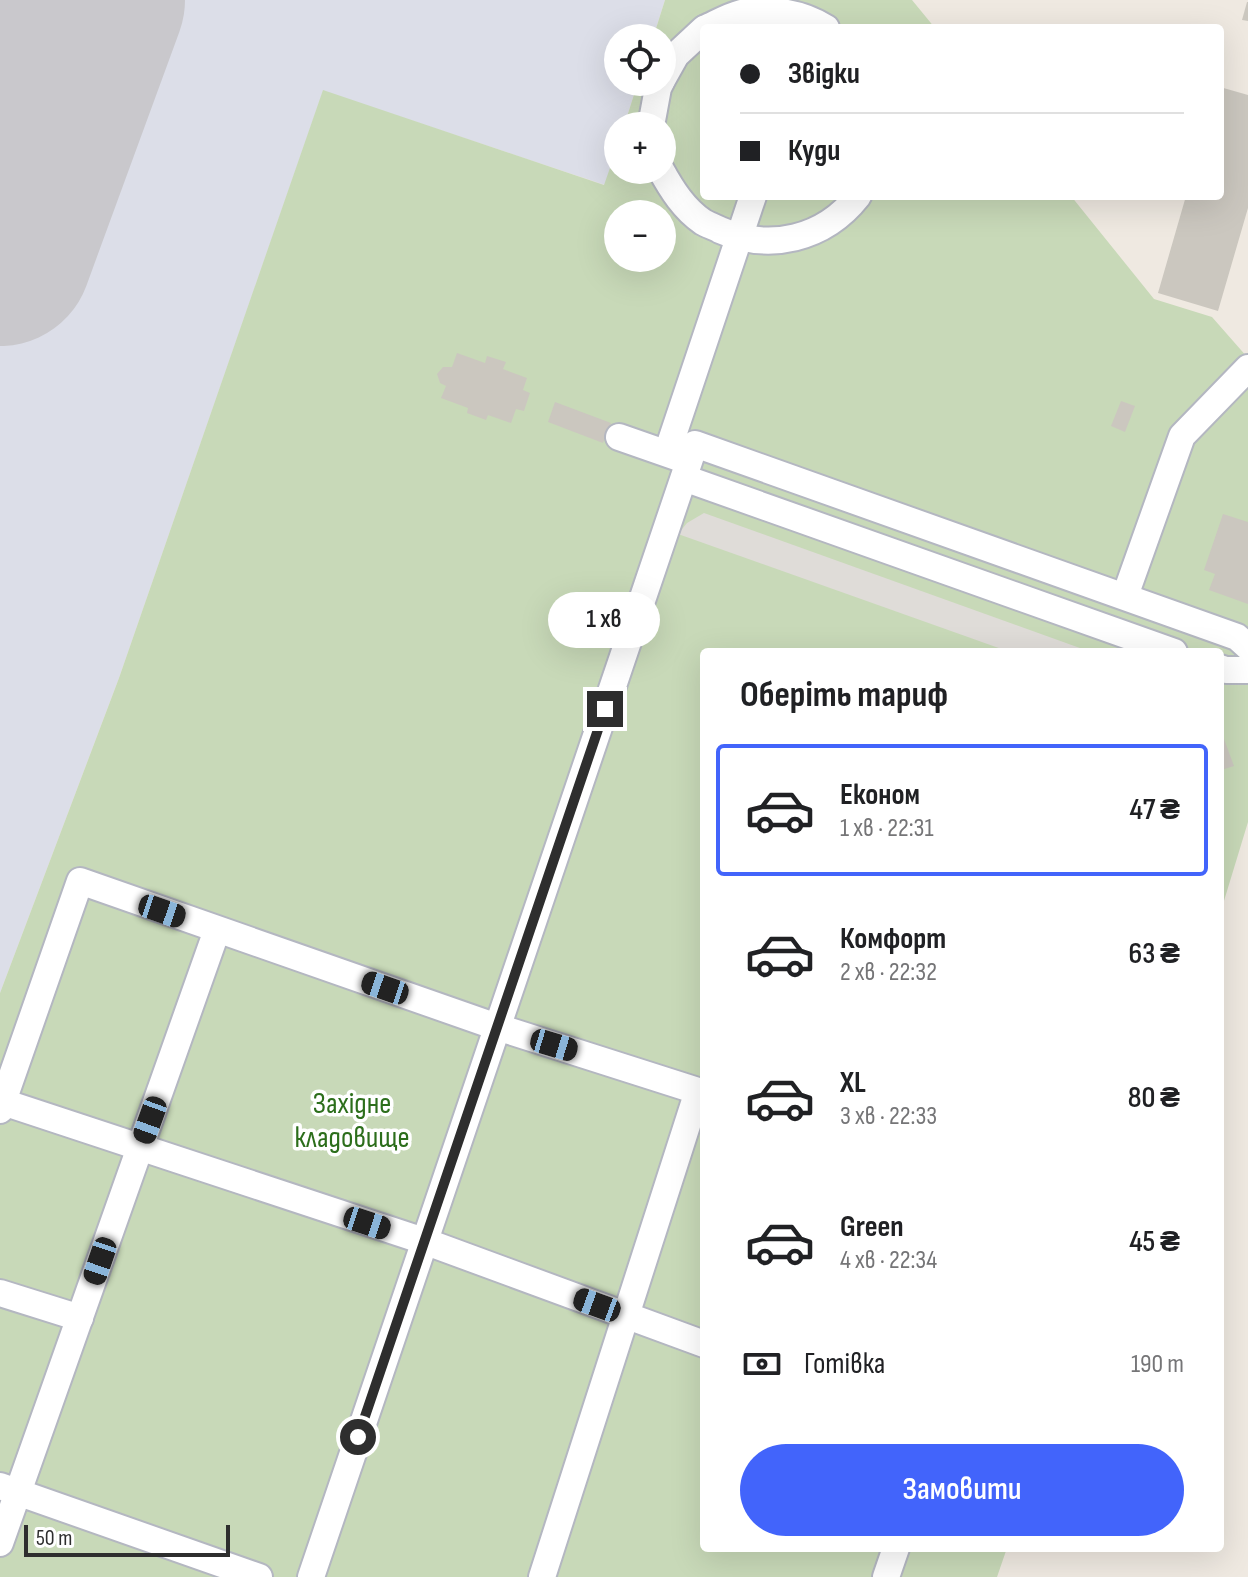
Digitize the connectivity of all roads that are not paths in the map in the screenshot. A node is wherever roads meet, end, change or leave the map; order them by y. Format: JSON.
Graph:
{"nodes":[{"id":1,"x":818,"y":19,"type":"edge"},
{"id":2,"x":715,"y":24,"type":"edge"},
{"id":3,"x":700,"y":33,"type":"edge"},
{"id":4,"x":676,"y":55,"type":"edge"},
{"id":5,"x":669,"y":184,"type":"edge"},
{"id":6,"x":752,"y":200,"type":"edge"},
{"id":7,"x":855,"y":200,"type":"edge"},
{"id":8,"x":739,"y":238,"type":"junction"},
{"id":9,"x":1248,"y":368,"type":"edge"},
{"id":10,"x":619,"y":437,"type":"dead end"},
{"id":11,"x":683,"y":459,"type":"junction"},
{"id":12,"x":1125,"y":596,"type":"junction"},
{"id":13,"x":1248,"y":647,"type":"edge"},
{"id":14,"x":1164,"y":648,"type":"edge"},
{"id":15,"x":1224,"y":669,"type":"edge"},
{"id":16,"x":1248,"y":670,"type":"edge"},
{"id":17,"x":217,"y":930,"type":"junction"},
{"id":18,"x":497,"y":1027,"type":"junction"},
{"id":19,"x":700,"y":1092,"type":"edge"},
{"id":20,"x":700,"y":1095,"type":"edge"},
{"id":21,"x":2,"y":1106,"type":"edge"},
{"id":22,"x":140,"y":1147,"type":"junction"},
{"id":23,"x":424,"y":1241,"type":"junction"},
{"id":24,"x":0,"y":1293,"type":"edge"},
{"id":25,"x":626,"y":1315,"type":"junction"},
{"id":26,"x":80,"y":1318,"type":"junction"},
{"id":27,"x":700,"y":1343,"type":"edge"},
{"id":28,"x":9,"y":1489,"type":"edge"},
{"id":29,"x":0,"y":1543,"type":"edge"},
{"id":30,"x":895,"y":1552,"type":"edge"},
{"id":31,"x":259,"y":1577,"type":"edge"},
{"id":32,"x":311,"y":1577,"type":"edge"},
{"id":33,"x":542,"y":1577,"type":"edge"},
{"id":34,"x":886,"y":1577,"type":"edge"}],
"edges":[{"from":1,"to":2,"type":"lane"},
{"from":3,"to":4,"type":"lane"},
{"from":5,"to":8,"type":"lane"},
{"from":6,"to":8,"type":"lane"},
{"from":7,"to":8,"type":"lane"},
{"from":8,"to":11,"type":"lane"},
{"from":9,"to":12,"type":"lane"},
{"from":10,"to":11,"type":"lane"},
{"from":11,"to":12,"type":"lane"},
{"from":11,"to":14,"type":"lane"},
{"from":11,"to":18,"type":"lane"},
{"from":12,"to":13,"type":"lane"},
{"from":15,"to":16,"type":"lane"},
{"from":17,"to":18,"type":"lane"},
{"from":17,"to":21,"type":"lane"},
{"from":17,"to":22,"type":"lane"},
{"from":18,"to":19,"type":"lane"},
{"from":18,"to":23,"type":"lane"},
{"from":20,"to":25,"type":"lane"},
{"from":21,"to":22,"type":"lane"},
{"from":22,"to":23,"type":"lane"},
{"from":22,"to":26,"type":"lane"},
{"from":23,"to":25,"type":"lane"},
{"from":23,"to":32,"type":"lane"},
{"from":24,"to":26,"type":"lane"},
{"from":25,"to":27,"type":"lane"},
{"from":25,"to":33,"type":"lane"},
{"from":26,"to":28,"type":"lane"},
{"from":28,"to":29,"type":"lane"},
{"from":28,"to":31,"type":"lane"},
{"from":30,"to":34,"type":"lane"}]}
